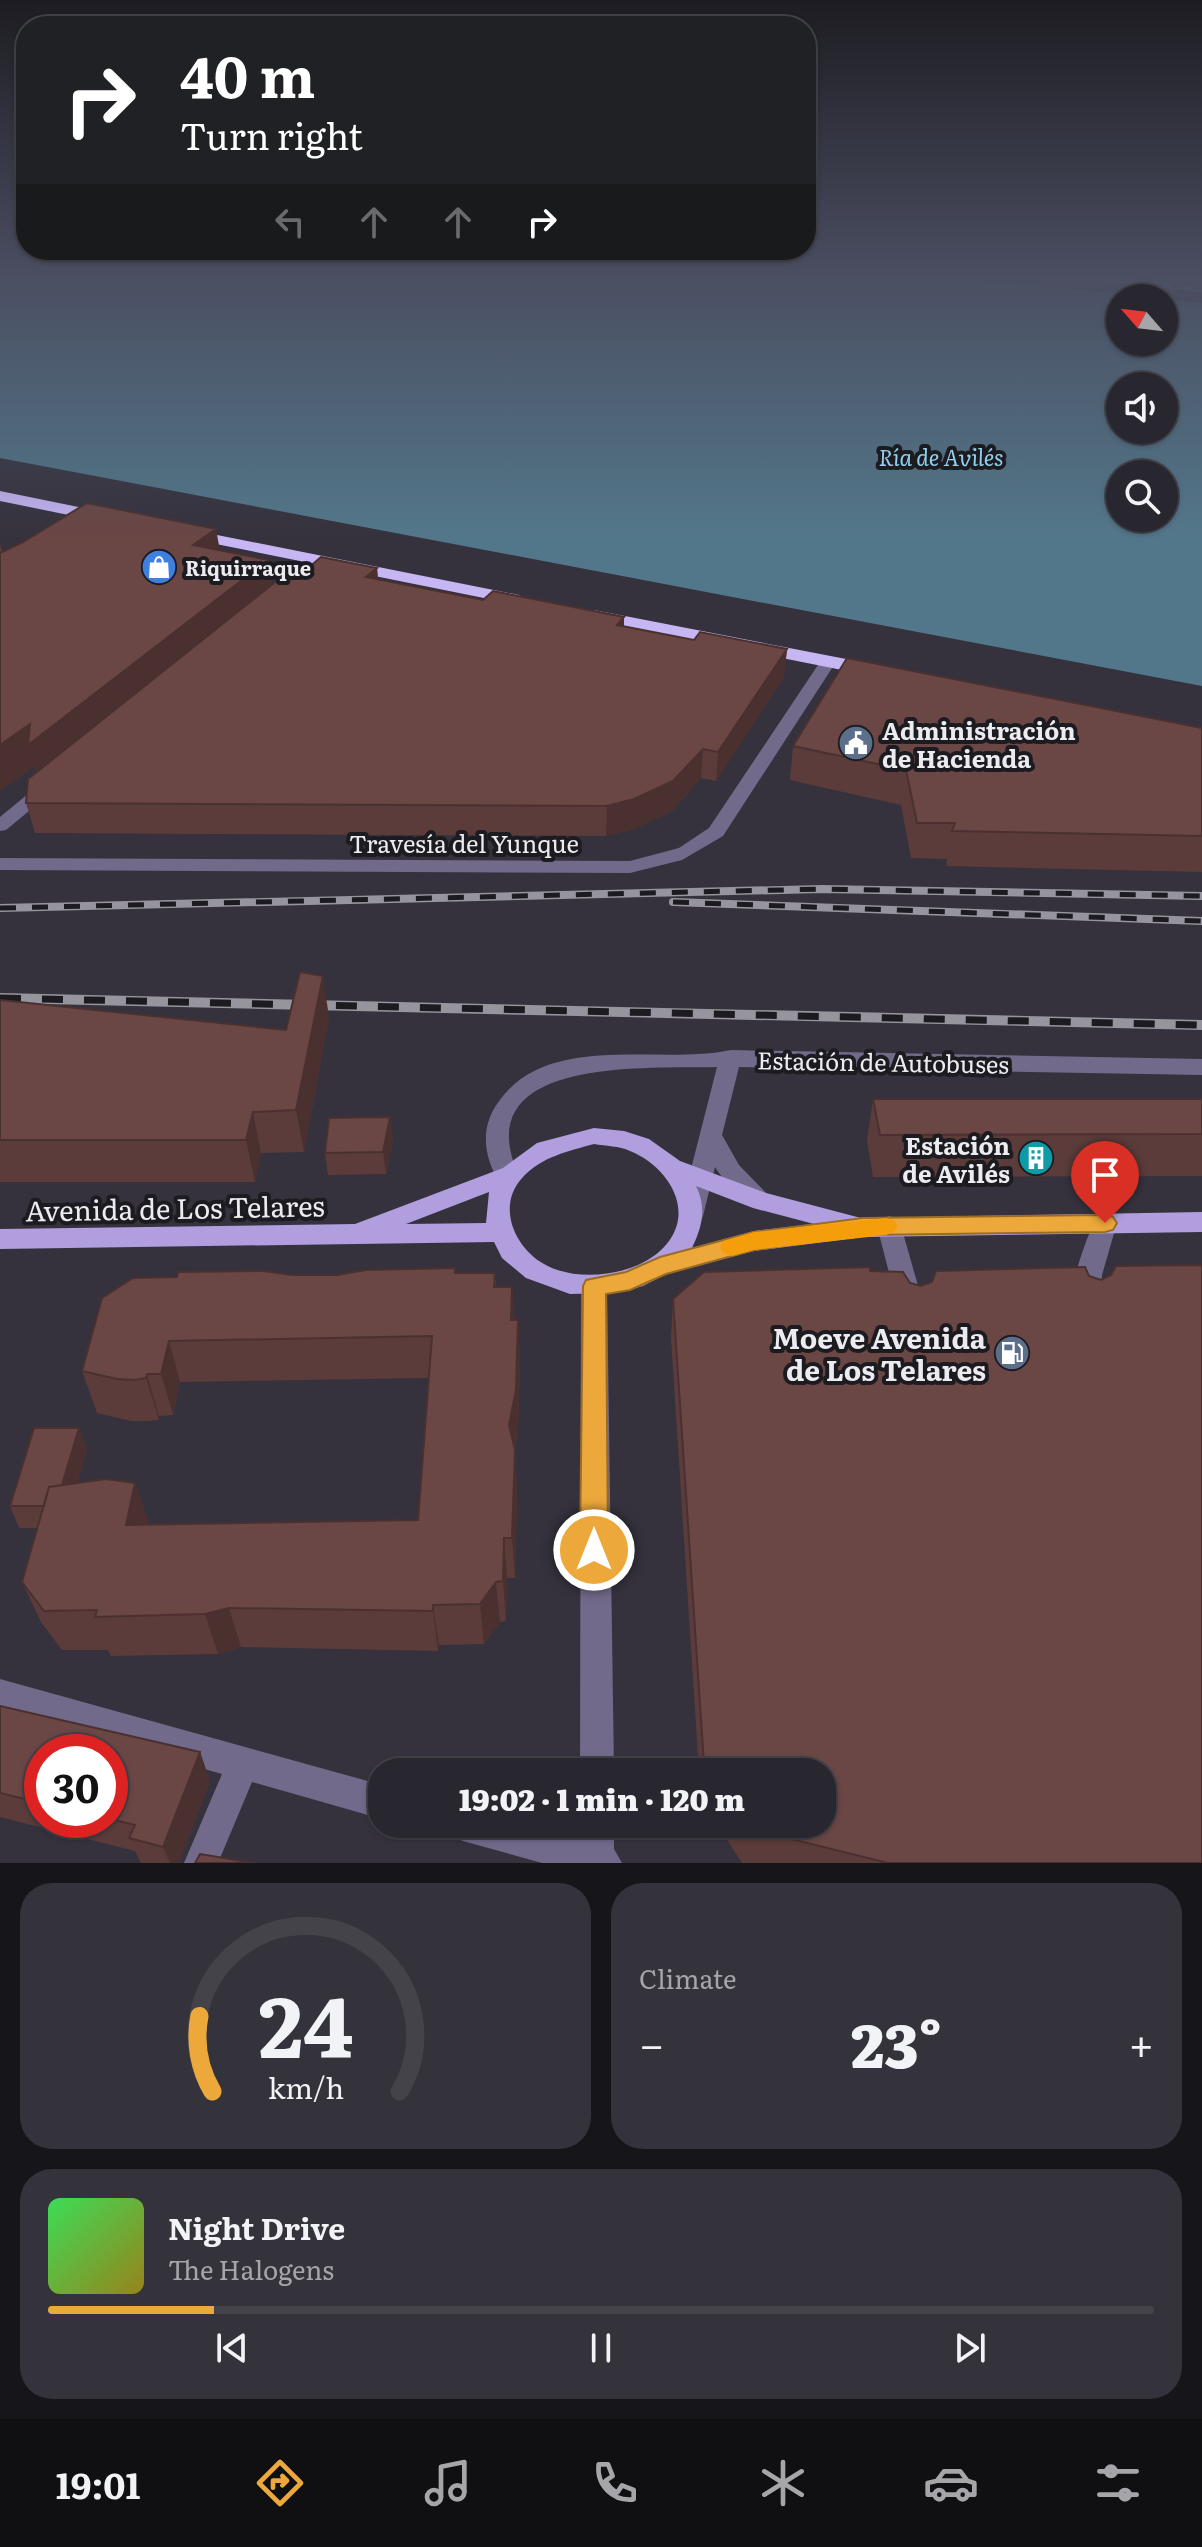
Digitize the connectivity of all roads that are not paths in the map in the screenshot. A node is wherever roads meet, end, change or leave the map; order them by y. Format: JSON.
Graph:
{"nodes":[{"id":1,"x":0,"y":496,"type":"edge"},
{"id":2,"x":108,"y":521,"type":"edge"},
{"id":3,"x":169,"y":530,"type":"edge"},
{"id":4,"x":534,"y":603,"type":"edge"},
{"id":5,"x":580,"y":613,"type":"edge"},
{"id":6,"x":828,"y":662,"type":"junction"},
{"id":7,"x":892,"y":674,"type":"edge"},
{"id":8,"x":60,"y":777,"type":"edge"},
{"id":9,"x":0,"y":826,"type":"edge"},
{"id":10,"x":0,"y":864,"type":"edge"},
{"id":11,"x":731,"y":1058,"type":"junction"},
{"id":12,"x":1202,"y":1067,"type":"edge"},
{"id":13,"x":711,"y":1137,"type":"junction"},
{"id":14,"x":676,"y":1169,"type":"junction"},
{"id":15,"x":507,"y":1176,"type":"junction"},
{"id":16,"x":701,"y":1179,"type":"junction"},
{"id":17,"x":762,"y":1201,"type":"junction"},
{"id":18,"x":691,"y":1218,"type":"junction"},
{"id":19,"x":1202,"y":1222,"type":"edge"},
{"id":20,"x":1105,"y":1223,"type":"junction"},
{"id":21,"x":876,"y":1226,"type":"junction"},
{"id":22,"x":499,"y":1232,"type":"junction"},
{"id":23,"x":351,"y":1234,"type":"junction"},
{"id":24,"x":0,"y":1239,"type":"edge"},
{"id":25,"x":660,"y":1266,"type":"junction"},
{"id":26,"x":594,"y":1286,"type":"junction"},
{"id":27,"x":1087,"y":1306,"type":"edge"},
{"id":28,"x":912,"y":1312,"type":"edge"},
{"id":29,"x":0,"y":1695,"type":"edge"},
{"id":30,"x":597,"y":1758,"type":"edge"},
{"id":31,"x":243,"y":1763,"type":"junction"},
{"id":32,"x":368,"y":1798,"type":"edge"},
{"id":33,"x":513,"y":1838,"type":"edge"},
{"id":34,"x":598,"y":1838,"type":"edge"},
{"id":35,"x":600,"y":1862,"type":"edge"},
{"id":36,"x":201,"y":1863,"type":"edge"}],
"edges":[{"from":1,"to":2,"type":"highway"},
{"from":3,"to":4,"type":"highway"},
{"from":5,"to":6,"type":"highway"},
{"from":6,"to":7,"type":"highway"},
{"from":6,"to":10,"type":"street","name":"Travesía del Yunque"},
{"from":8,"to":9,"type":"street"},
{"from":11,"to":12,"type":"street","name":"Estación de Autobuses"},
{"from":11,"to":13,"type":"street","name":"Estación de Autobuses"},
{"from":11,"to":15,"type":"street"},
{"from":13,"to":16,"type":"street","name":"Estación de Autobuses"},
{"from":13,"to":17,"type":"street"},
{"from":14,"to":15,"type":"main road"},
{"from":14,"to":16,"type":"main road"},
{"from":14,"to":18,"type":"main road"},
{"from":15,"to":22,"type":"main road"},
{"from":15,"to":23,"type":"main road","name":"Avenida de Los Telares"},
{"from":16,"to":17,"type":"main road"},
{"from":16,"to":18,"type":"street","name":"Estación de Autobuses"},
{"from":17,"to":21,"type":"main road"},
{"from":18,"to":25,"type":"main road"},
{"from":19,"to":20,"type":"main road"},
{"from":20,"to":21,"type":"main road"},
{"from":20,"to":27,"type":"street"},
{"from":21,"to":25,"type":"main road"},
{"from":21,"to":28,"type":"street"},
{"from":22,"to":23,"type":"main road","name":"Avenida de Los Telares"},
{"from":22,"to":26,"type":"main road"},
{"from":23,"to":24,"type":"main road","name":"Avenida de Los Telares"},
{"from":25,"to":26,"type":"main road"},
{"from":26,"to":30,"type":"street"},
{"from":29,"to":31,"type":"street"},
{"from":31,"to":32,"type":"street"},
{"from":31,"to":36,"type":"street"},
{"from":33,"to":35,"type":"street"},
{"from":34,"to":35,"type":"street"}]}
